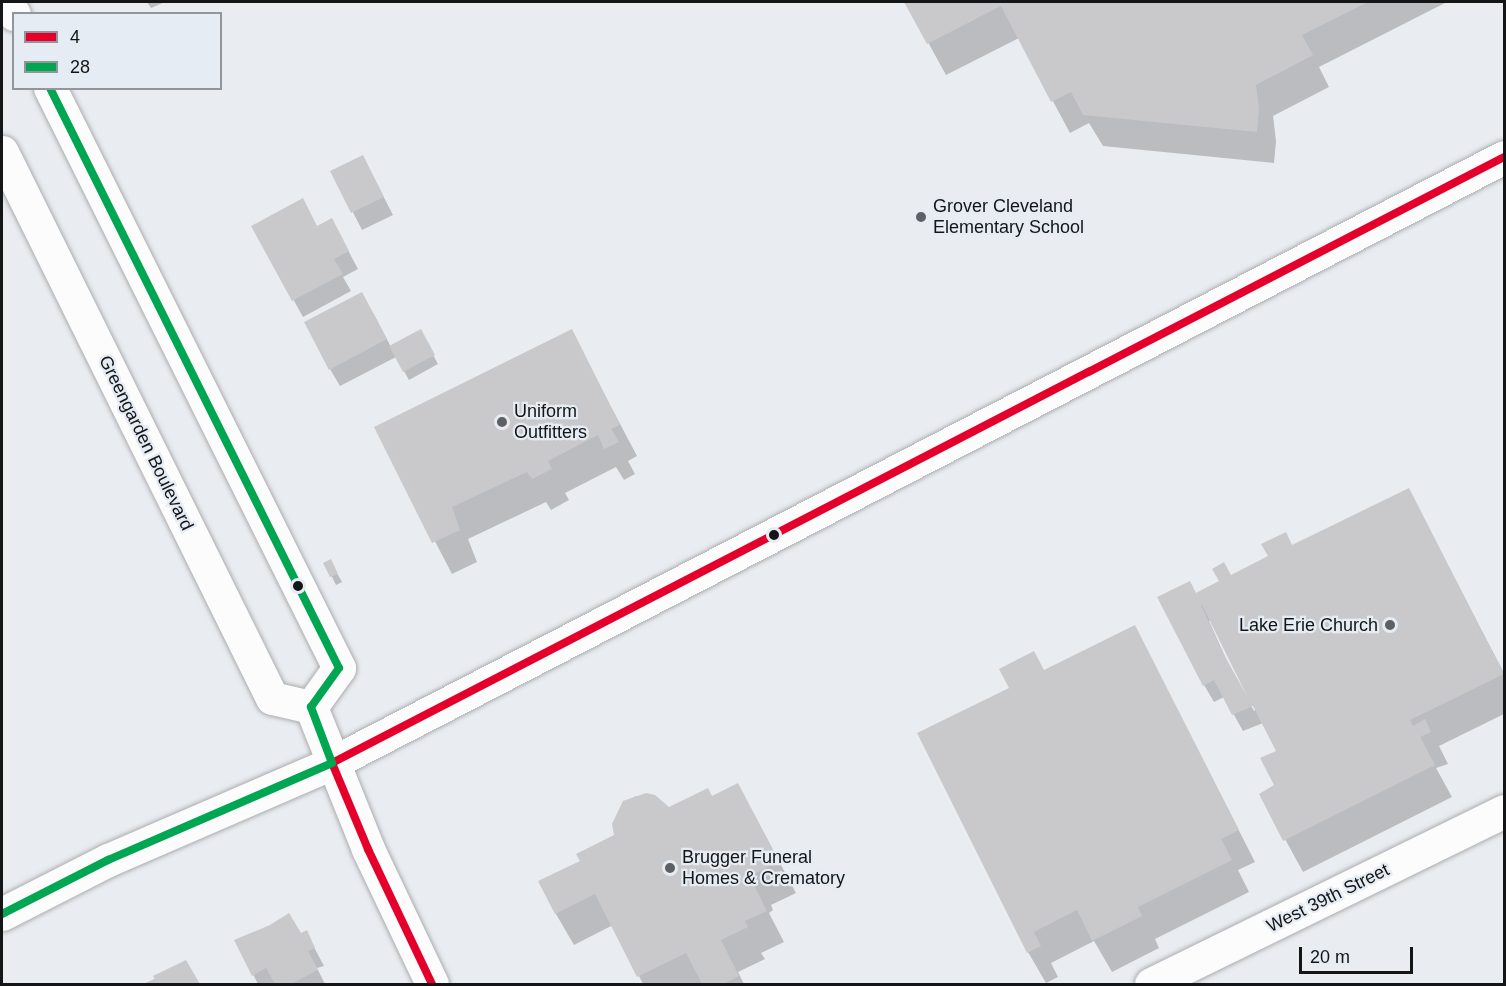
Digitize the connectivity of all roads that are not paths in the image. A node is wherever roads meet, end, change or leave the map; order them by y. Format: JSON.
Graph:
{"nodes":[{"id":1,"x":52,"y":90,"type":"edge"},
{"id":2,"x":2,"y":152,"type":"edge"},
{"id":3,"x":1504,"y":157,"type":"edge"},
{"id":4,"x":311,"y":707,"type":"junction"},
{"id":5,"x":332,"y":763,"type":"junction"},
{"id":6,"x":1504,"y":811,"type":"edge"},
{"id":7,"x":2,"y":914,"type":"edge"},
{"id":8,"x":432,"y":984,"type":"edge"},
{"id":9,"x":1151,"y":984,"type":"edge"}],
"edges":[{"from":1,"to":4,"type":"street"},
{"from":2,"to":4,"type":"street","name":"Greengarden Boulevard"},
{"from":3,"to":5,"type":"street"},
{"from":4,"to":5,"type":"street"},
{"from":5,"to":7,"type":"street"},
{"from":5,"to":8,"type":"street"},
{"from":6,"to":9,"type":"street","name":"West 39th Street"}]}
